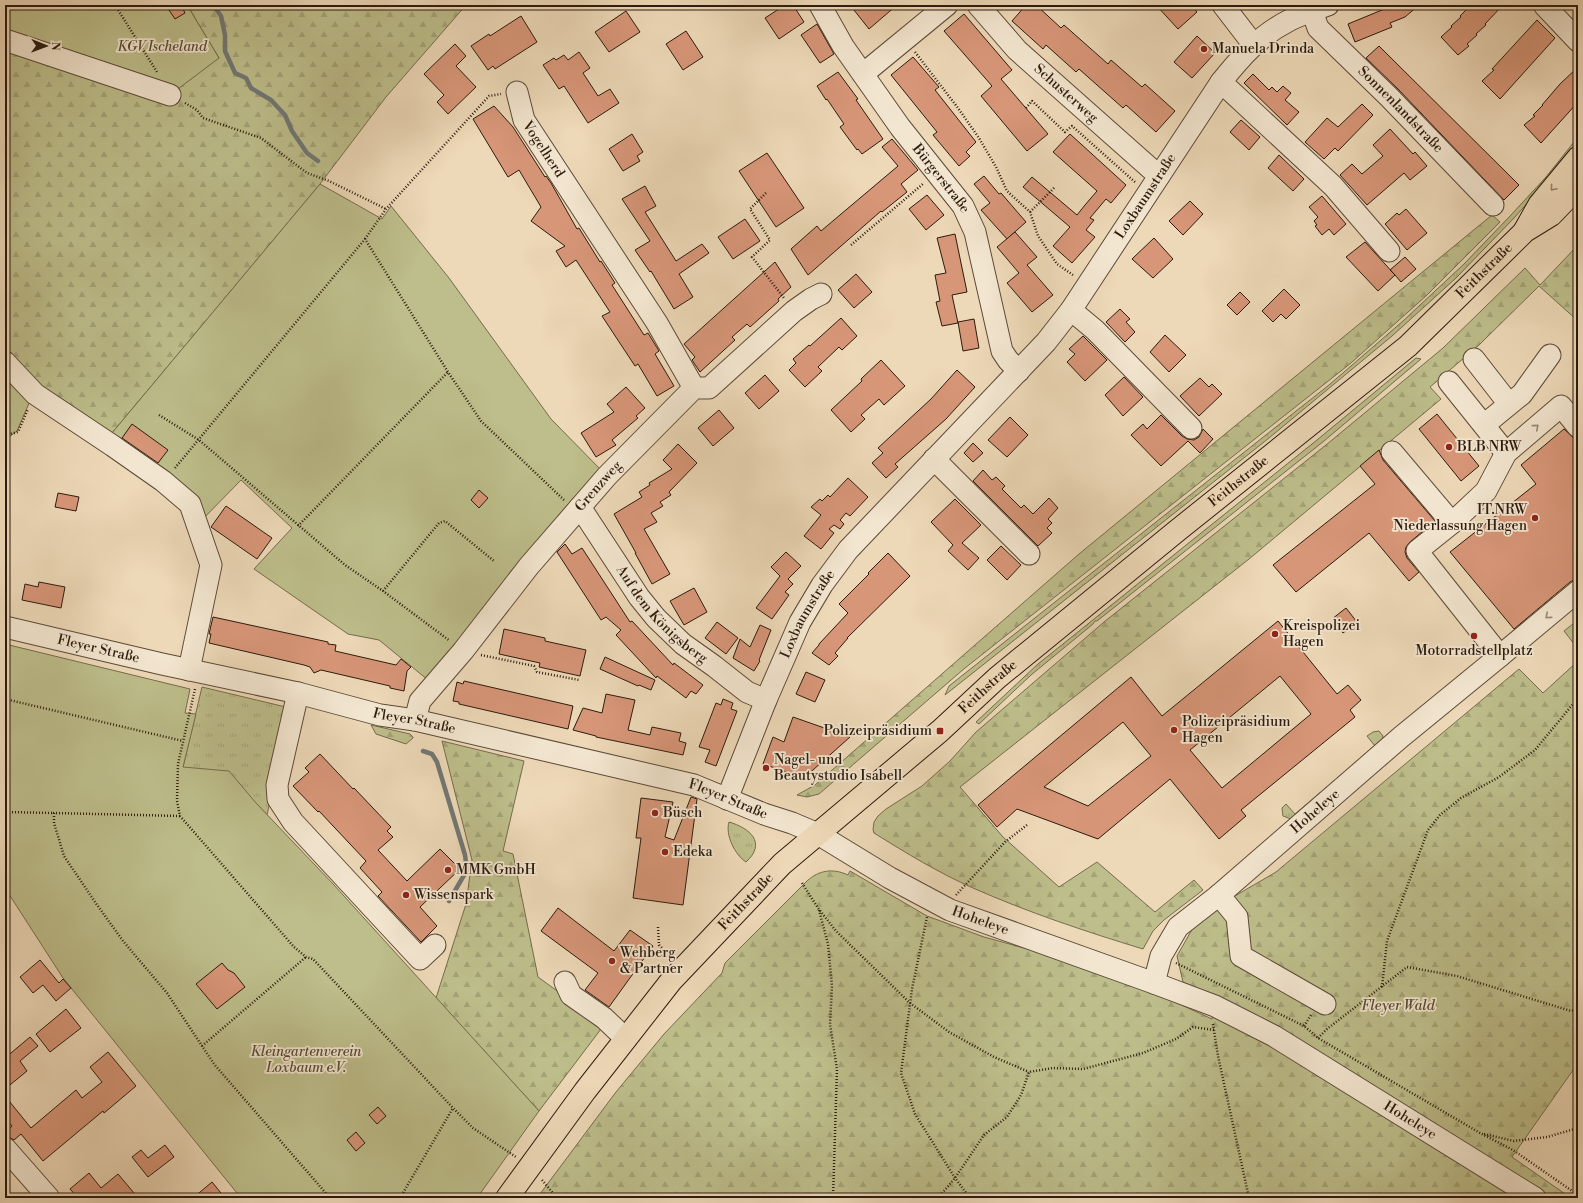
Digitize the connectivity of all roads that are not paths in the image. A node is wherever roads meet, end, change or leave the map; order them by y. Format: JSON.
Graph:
{"nodes":[{"id":1,"x":820,"y":5,"type":"edge"},
{"id":2,"x":947,"y":5,"type":"edge"},
{"id":3,"x":978,"y":5,"type":"edge"},
{"id":4,"x":1223,"y":5,"type":"edge"},
{"id":5,"x":1544,"y":5,"type":"edge"},
{"id":6,"x":1320,"y":8,"type":"edge"},
{"id":7,"x":5,"y":40,"type":"edge"},
{"id":8,"x":1578,"y":41,"type":"edge"},
{"id":9,"x":1253,"y":44,"type":"junction"},
{"id":10,"x":863,"y":74,"type":"junction"},
{"id":11,"x":1221,"y":82,"type":"junction"},
{"id":12,"x":517,"y":92,"type":"road end"},
{"id":13,"x":170,"y":95,"type":"road end"},
{"id":14,"x":1578,"y":158,"type":"edge"},
{"id":15,"x":1154,"y":184,"type":"junction"},
{"id":16,"x":1578,"y":187,"type":"edge"},
{"id":17,"x":1493,"y":205,"type":"dead end"},
{"id":18,"x":1525,"y":231,"type":"junction"},
{"id":19,"x":1389,"y":251,"type":"dead end"},
{"id":20,"x":821,"y":294,"type":"dead end"},
{"id":21,"x":1071,"y":310,"type":"junction"},
{"id":22,"x":1550,"y":354,"type":"dead end"},
{"id":23,"x":1474,"y":359,"type":"dead end"},
{"id":24,"x":5,"y":362,"type":"edge"},
{"id":25,"x":1019,"y":371,"type":"junction"},
{"id":26,"x":1449,"y":382,"type":"dead end"},
{"id":27,"x":694,"y":388,"type":"junction"},
{"id":28,"x":1510,"y":404,"type":"junction"},
{"id":29,"x":1484,"y":425,"type":"junction"},
{"id":30,"x":1578,"y":427,"type":"edge"},
{"id":31,"x":1191,"y":428,"type":"dead end"},
{"id":32,"x":1392,"y":452,"type":"dead end"},
{"id":33,"x":1506,"y":453,"type":"junction"},
{"id":34,"x":934,"y":459,"type":"junction"},
{"id":35,"x":578,"y":509,"type":"junction"},
{"id":36,"x":1452,"y":523,"type":"junction"},
{"id":37,"x":1029,"y":554,"type":"dead end"},
{"id":38,"x":1578,"y":591,"type":"edge"},
{"id":39,"x":5,"y":627,"type":"edge"},
{"id":40,"x":1500,"y":656,"type":"junction"},
{"id":41,"x":194,"y":671,"type":"junction"},
{"id":42,"x":298,"y":693,"type":"junction"},
{"id":43,"x":766,"y":700,"type":"junction"},
{"id":44,"x":415,"y":720,"type":"junction"},
{"id":45,"x":727,"y":799,"type":"junction"},
{"id":46,"x":818,"y":834,"type":"junction"},
{"id":47,"x":1219,"y":895,"type":"junction"},
{"id":48,"x":435,"y":945,"type":"dead end"},
{"id":49,"x":565,"y":982,"type":"dead end"},
{"id":50,"x":1154,"y":983,"type":"junction"},
{"id":51,"x":1318,"y":1009,"type":"road end"},
{"id":52,"x":626,"y":1039,"type":"junction"},
{"id":53,"x":5,"y":1148,"type":"edge"},
{"id":54,"x":50,"y":1198,"type":"edge"},
{"id":55,"x":507,"y":1198,"type":"edge"},
{"id":56,"x":1535,"y":1198,"type":"edge"}],
"edges":[{"from":1,"to":10,"type":"street","name":"Bürgerstraße"},
{"from":2,"to":10,"type":"street"},
{"from":3,"to":15,"type":"street","name":"Schusterweg"},
{"from":4,"to":9,"type":"street"},
{"from":5,"to":8,"type":"street"},
{"from":6,"to":9,"type":"street","name":"Loxbaumstraße"},
{"from":6,"to":17,"type":"street","name":"Sonnenlandstraße"},
{"from":7,"to":13,"type":"street"},
{"from":9,"to":11,"type":"street","name":"Loxbaumstraße"},
{"from":10,"to":25,"type":"street","name":"Bürgerstraße"},
{"from":11,"to":15,"type":"street","name":"Loxbaumstraße"},
{"from":11,"to":19,"type":"street"},
{"from":12,"to":27,"type":"street","name":"Vogelherd"},
{"from":14,"to":18,"type":"main road","name":"Feithstraße","one_way":true},
{"from":15,"to":21,"type":"street","name":"Loxbaumstraße"},
{"from":16,"to":18,"type":"main road","name":"Feithstraße"},
{"from":18,"to":46,"type":"main road","name":"Feithstraße"},
{"from":20,"to":27,"type":"street"},
{"from":21,"to":25,"type":"street","name":"Loxbaumstraße"},
{"from":21,"to":31,"type":"street"},
{"from":22,"to":28,"type":"street"},
{"from":23,"to":28,"type":"street"},
{"from":24,"to":41,"type":"street"},
{"from":25,"to":34,"type":"street","name":"Loxbaumstraße"},
{"from":26,"to":29,"type":"street"},
{"from":27,"to":35,"type":"street","name":"Grenzweg"},
{"from":28,"to":29,"type":"street"},
{"from":29,"to":33,"type":"street"},
{"from":33,"to":30,"type":"street","one_way":true},
{"from":32,"to":36,"type":"street"},
{"from":33,"to":36,"type":"street"},
{"from":34,"to":37,"type":"street"},
{"from":34,"to":43,"type":"street","name":"Loxbaumstraße"},
{"from":35,"to":43,"type":"street","name":"Auf dem Königsberg"},
{"from":35,"to":44,"type":"street","name":"Grenzweg"},
{"from":36,"to":40,"type":"street"},
{"from":38,"to":40,"type":"street","name":"Hoheleye","one_way":true},
{"from":39,"to":41,"type":"street","name":"Fleyer Straße"},
{"from":40,"to":47,"type":"street","name":"Hoheleye"},
{"from":41,"to":42,"type":"street","name":"Fleyer Straße"},
{"from":42,"to":44,"type":"street","name":"Fleyer Straße"},
{"from":42,"to":48,"type":"street"},
{"from":43,"to":45,"type":"street","name":"Loxbaumstraße"},
{"from":44,"to":45,"type":"street","name":"Fleyer Straße"},
{"from":45,"to":46,"type":"street","name":"Fleyer Straße"},
{"from":46,"to":50,"type":"street","name":"Hoheleye"},
{"from":46,"to":52,"type":"main road","name":"Feithstraße"},
{"from":47,"to":50,"type":"street","name":"Hoheleye"},
{"from":47,"to":51,"type":"street"},
{"from":49,"to":52,"type":"street"},
{"from":50,"to":56,"type":"street","name":"Hoheleye"},
{"from":52,"to":55,"type":"main road","name":"Feithstraße"},
{"from":53,"to":54,"type":"street"}]}
